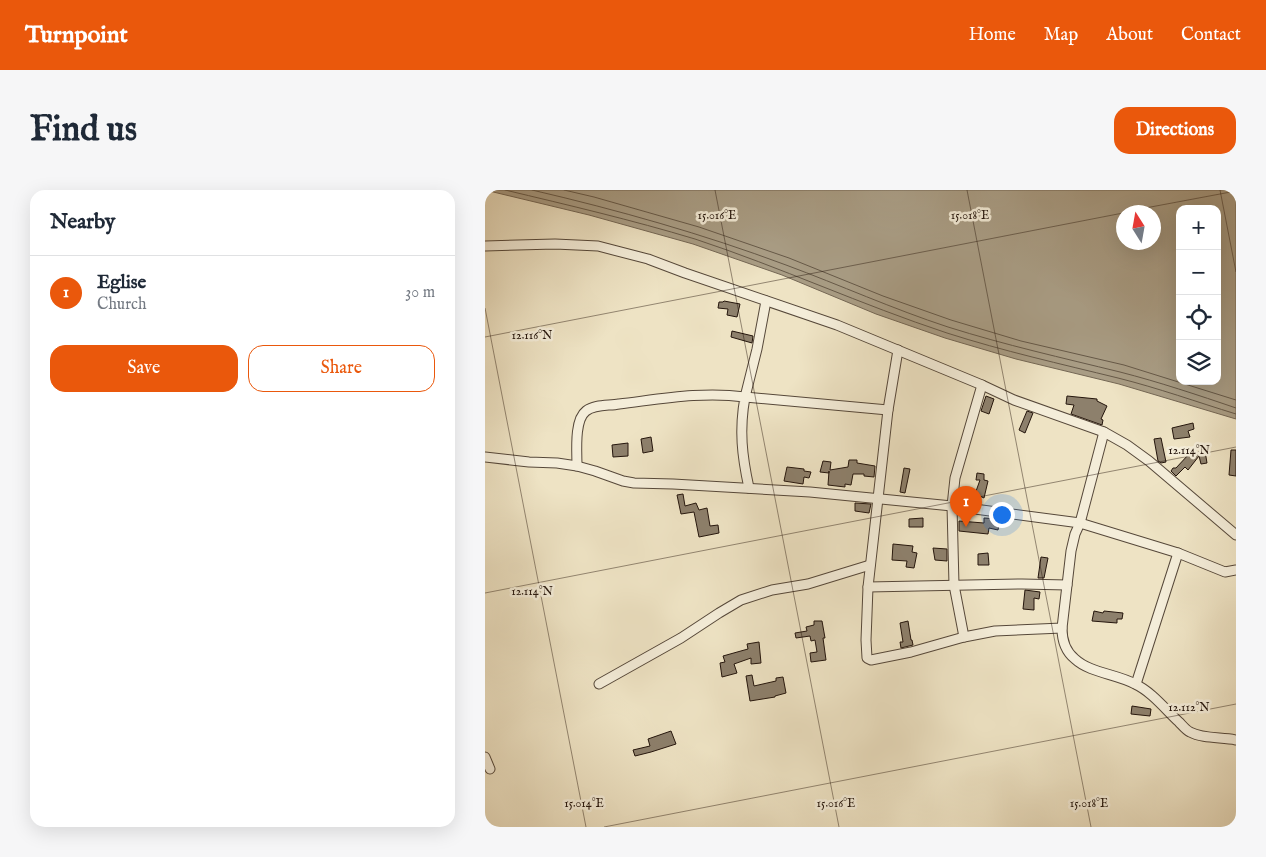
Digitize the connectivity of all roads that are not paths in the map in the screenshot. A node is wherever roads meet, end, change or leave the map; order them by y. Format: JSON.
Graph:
{"nodes":[{"id":1,"x":485,"y":246,"type":"edge"},
{"id":2,"x":766,"y":300,"type":"junction"},
{"id":3,"x":898,"y":350,"type":"junction"},
{"id":4,"x":982,"y":385,"type":"junction"},
{"id":5,"x":745,"y":397,"type":"junction"},
{"id":6,"x":888,"y":410,"type":"junction"},
{"id":7,"x":1104,"y":432,"type":"junction"},
{"id":8,"x":485,"y":457,"type":"edge"},
{"id":9,"x":577,"y":466,"type":"junction"},
{"id":10,"x":749,"y":488,"type":"junction"},
{"id":11,"x":877,"y":499,"type":"junction"},
{"id":12,"x":952,"y":506,"type":"junction"},
{"id":13,"x":1080,"y":523,"type":"junction"},
{"id":14,"x":1236,"y":535,"type":"edge"},
{"id":15,"x":1178,"y":553,"type":"junction"},
{"id":16,"x":870,"y":565,"type":"junction"},
{"id":17,"x":1236,"y":570,"type":"edge"},
{"id":18,"x":954,"y":585,"type":"junction"},
{"id":19,"x":1067,"y":585,"type":"junction"},
{"id":20,"x":868,"y":587,"type":"junction"},
{"id":21,"x":1062,"y":628,"type":"junction"},
{"id":22,"x":964,"y":637,"type":"junction"},
{"id":23,"x":599,"y":684,"type":"dead end"},
{"id":24,"x":1136,"y":684,"type":"junction"},
{"id":25,"x":1236,"y":740,"type":"edge"},
{"id":26,"x":485,"y":757,"type":"edge"},
{"id":27,"x":490,"y":768,"type":"dead end"}],
"edges":[{"from":1,"to":2,"type":"street"},
{"from":2,"to":3,"type":"street"},
{"from":2,"to":5,"type":"street"},
{"from":3,"to":4,"type":"street"},
{"from":3,"to":6,"type":"street"},
{"from":4,"to":7,"type":"street"},
{"from":4,"to":12,"type":"street"},
{"from":5,"to":6,"type":"street"},
{"from":5,"to":9,"type":"street"},
{"from":5,"to":10,"type":"street"},
{"from":6,"to":11,"type":"street"},
{"from":7,"to":13,"type":"street"},
{"from":7,"to":14,"type":"street"},
{"from":8,"to":9,"type":"street"},
{"from":9,"to":10,"type":"street"},
{"from":10,"to":11,"type":"street"},
{"from":11,"to":12,"type":"street"},
{"from":11,"to":16,"type":"street"},
{"from":12,"to":13,"type":"street"},
{"from":12,"to":18,"type":"street"},
{"from":13,"to":15,"type":"street"},
{"from":13,"to":19,"type":"street"},
{"from":15,"to":17,"type":"street"},
{"from":15,"to":24,"type":"street"},
{"from":16,"to":20,"type":"street"},
{"from":16,"to":23,"type":"street"},
{"from":18,"to":19,"type":"street"},
{"from":18,"to":20,"type":"street"},
{"from":18,"to":22,"type":"street"},
{"from":19,"to":21,"type":"street"},
{"from":20,"to":22,"type":"street"},
{"from":21,"to":22,"type":"street"},
{"from":21,"to":24,"type":"street"},
{"from":24,"to":25,"type":"street"},
{"from":26,"to":27,"type":"street"}]}
